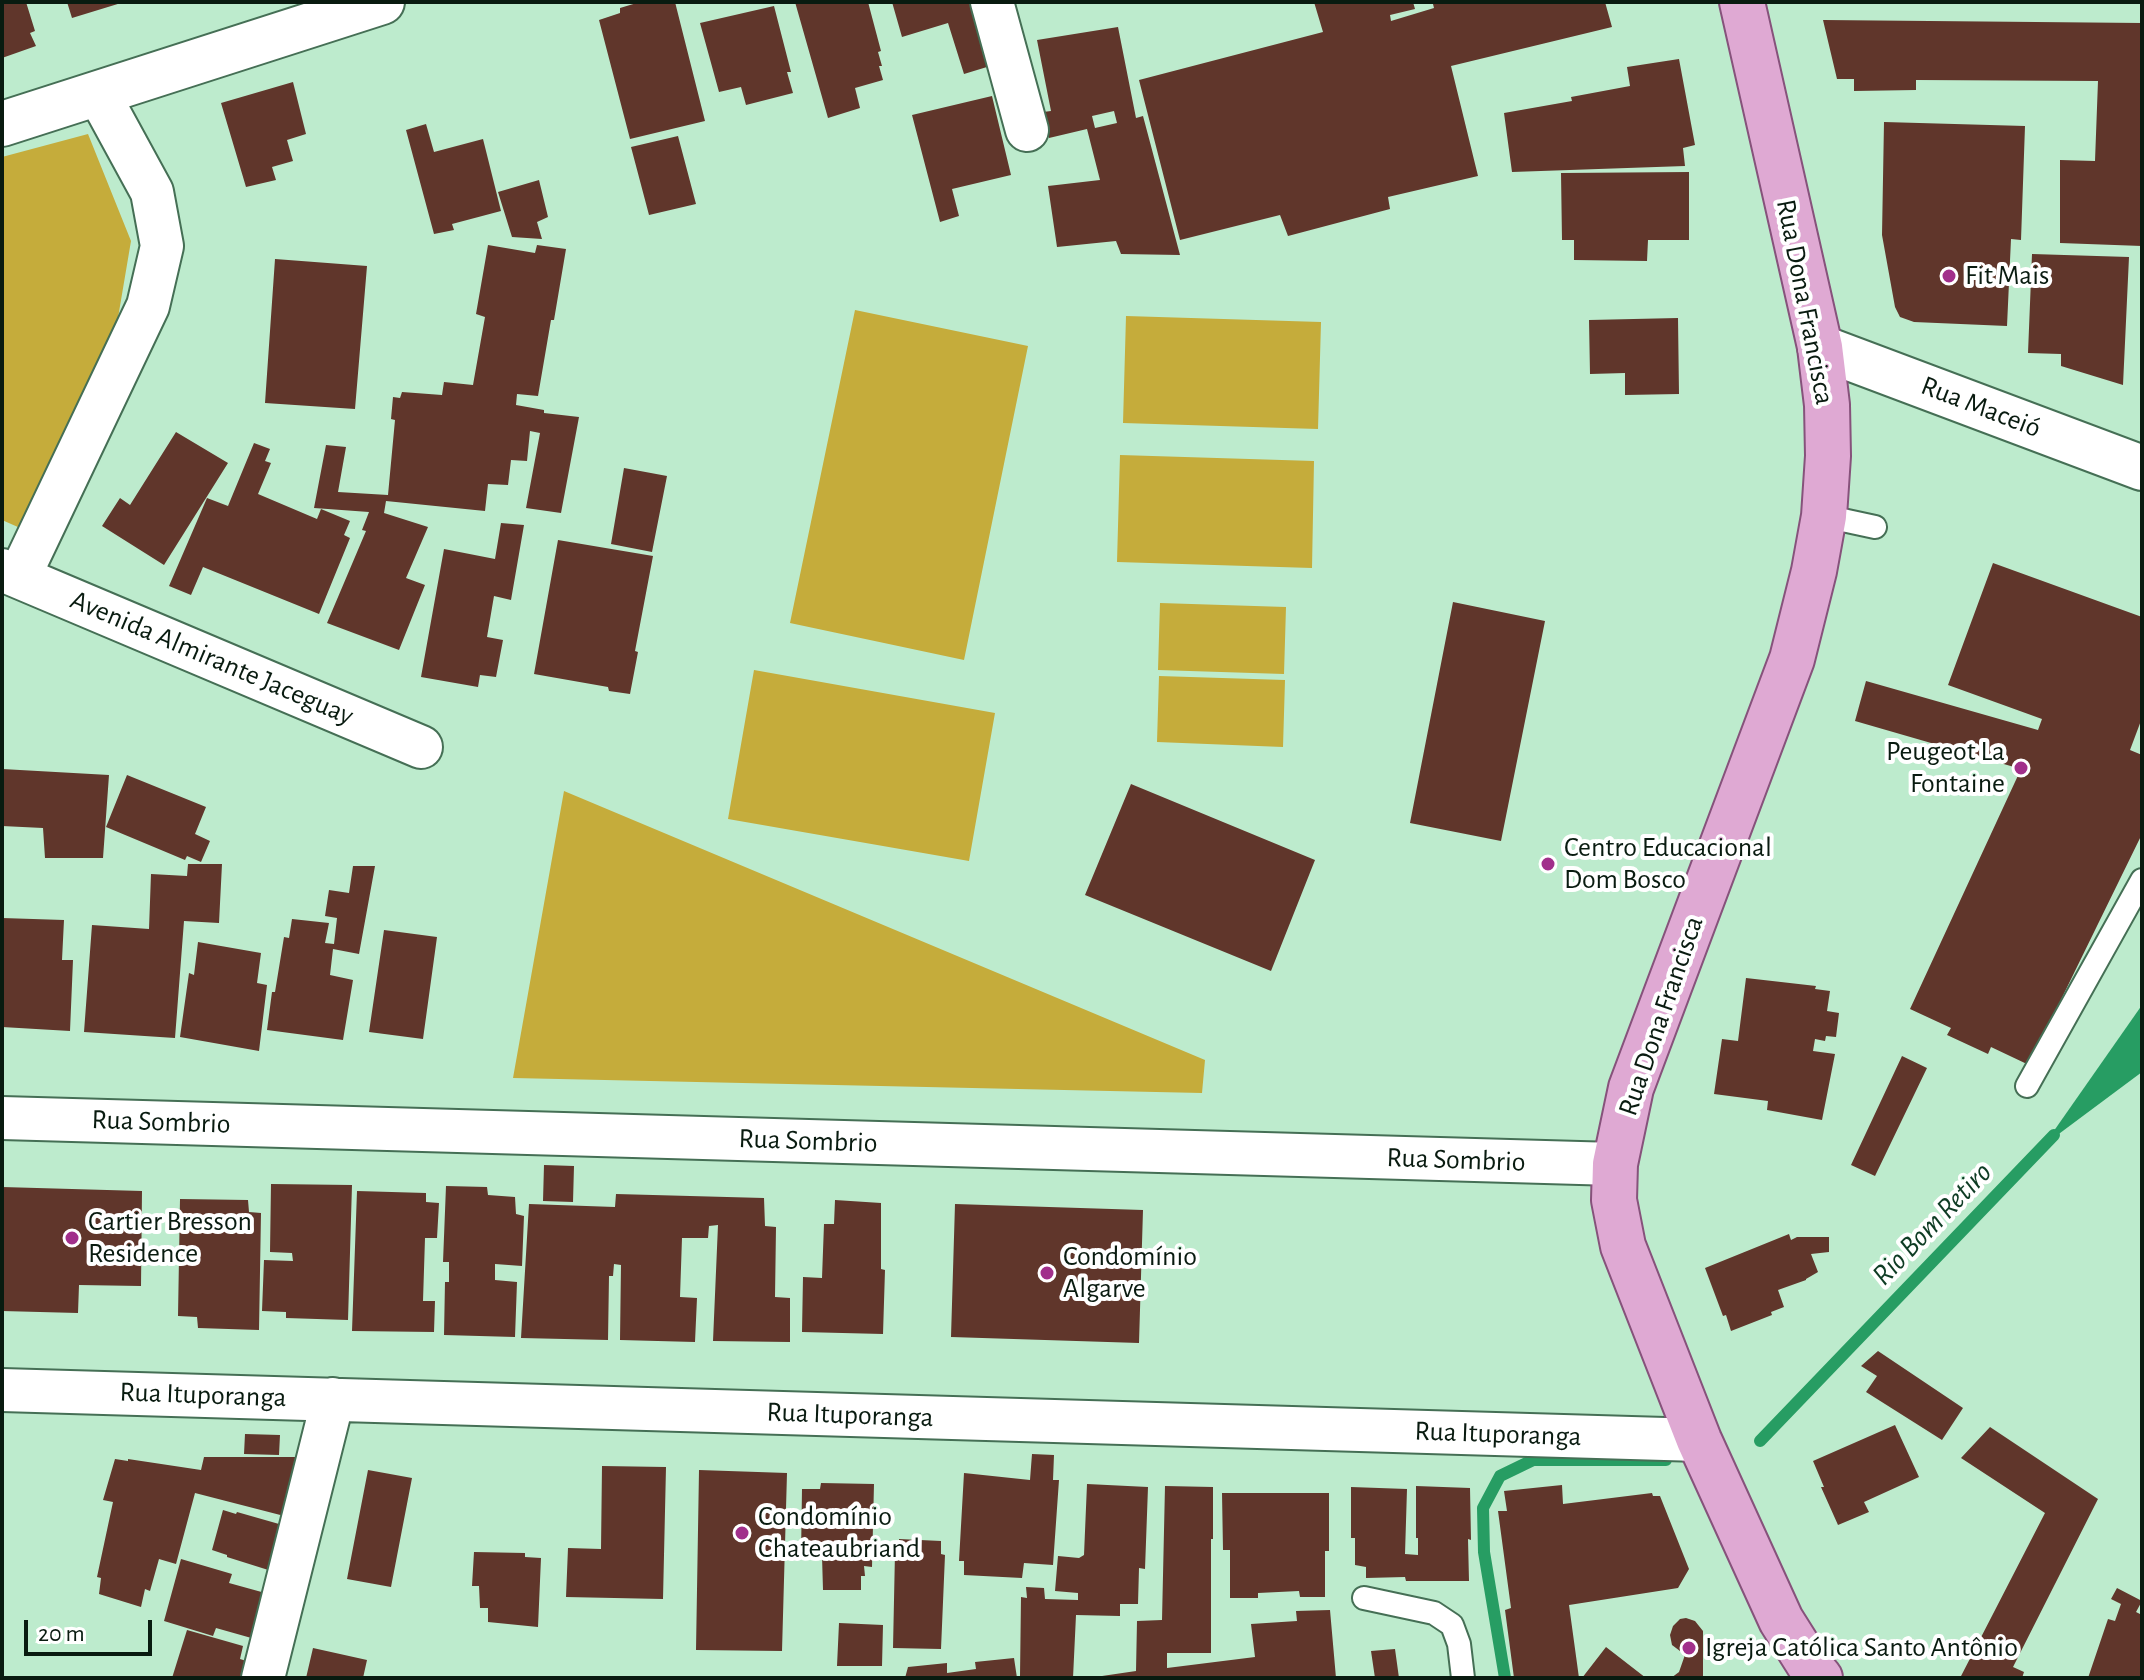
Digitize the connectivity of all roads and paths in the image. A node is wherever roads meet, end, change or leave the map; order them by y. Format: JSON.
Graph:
{"nodes":[{"id":1,"x":382,"y":2,"type":"edge"},
{"id":2,"x":992,"y":2,"type":"edge"},
{"id":3,"x":1742,"y":2,"type":"edge"},
{"id":4,"x":98,"y":93,"type":"junction"},
{"id":5,"x":2,"y":124,"type":"edge"},
{"id":6,"x":1027,"y":130,"type":"dead end"},
{"id":7,"x":1820,"y":347,"type":"junction"},
{"id":8,"x":2142,"y":468,"type":"edge"},
{"id":9,"x":1824,"y":516,"type":"junction"},
{"id":10,"x":1875,"y":527,"type":"dead end"},
{"id":11,"x":10,"y":574,"type":"edge"},
{"id":12,"x":421,"y":747,"type":"dead end"},
{"id":13,"x":2142,"y":880,"type":"edge"},
{"id":14,"x":2027,"y":1086,"type":"dead end"},
{"id":15,"x":2,"y":1118,"type":"edge"},
{"id":16,"x":1615,"y":1164,"type":"junction"},
{"id":17,"x":2,"y":1390,"type":"edge"},
{"id":18,"x":333,"y":1399,"type":"junction"},
{"id":19,"x":1699,"y":1440,"type":"junction"},
{"id":20,"x":1364,"y":1598,"type":"dead end"},
{"id":21,"x":263,"y":1678,"type":"edge"},
{"id":22,"x":1463,"y":1678,"type":"edge"},
{"id":23,"x":1820,"y":1678,"type":"edge"}],
"edges":[{"from":1,"to":4,"type":"street"},
{"from":2,"to":6,"type":"street"},
{"from":3,"to":7,"type":"main road","name":"Rua Dona Francisca"},
{"from":4,"to":5,"type":"street"},
{"from":4,"to":11,"type":"street"},
{"from":7,"to":8,"type":"street","name":"Rua Maceió"},
{"from":7,"to":9,"type":"main road","name":"Rua Dona Francisca"},
{"from":9,"to":10,"type":"lane"},
{"from":9,"to":16,"type":"main road","name":"Rua Dona Francisca"},
{"from":11,"to":12,"type":"street","name":"Avenida Almirante Jaceguay"},
{"from":13,"to":14,"type":"lane"},
{"from":15,"to":16,"type":"street","name":"Rua Sombrio"},
{"from":16,"to":19,"type":"main road","name":"Rua Dona Francisca"},
{"from":17,"to":18,"type":"street","name":"Rua Ituporanga"},
{"from":18,"to":19,"type":"street","name":"Rua Ituporanga"},
{"from":18,"to":21,"type":"street"},
{"from":19,"to":23,"type":"main road","name":"Rua Dona Francisca"},
{"from":20,"to":22,"type":"lane"}]}
